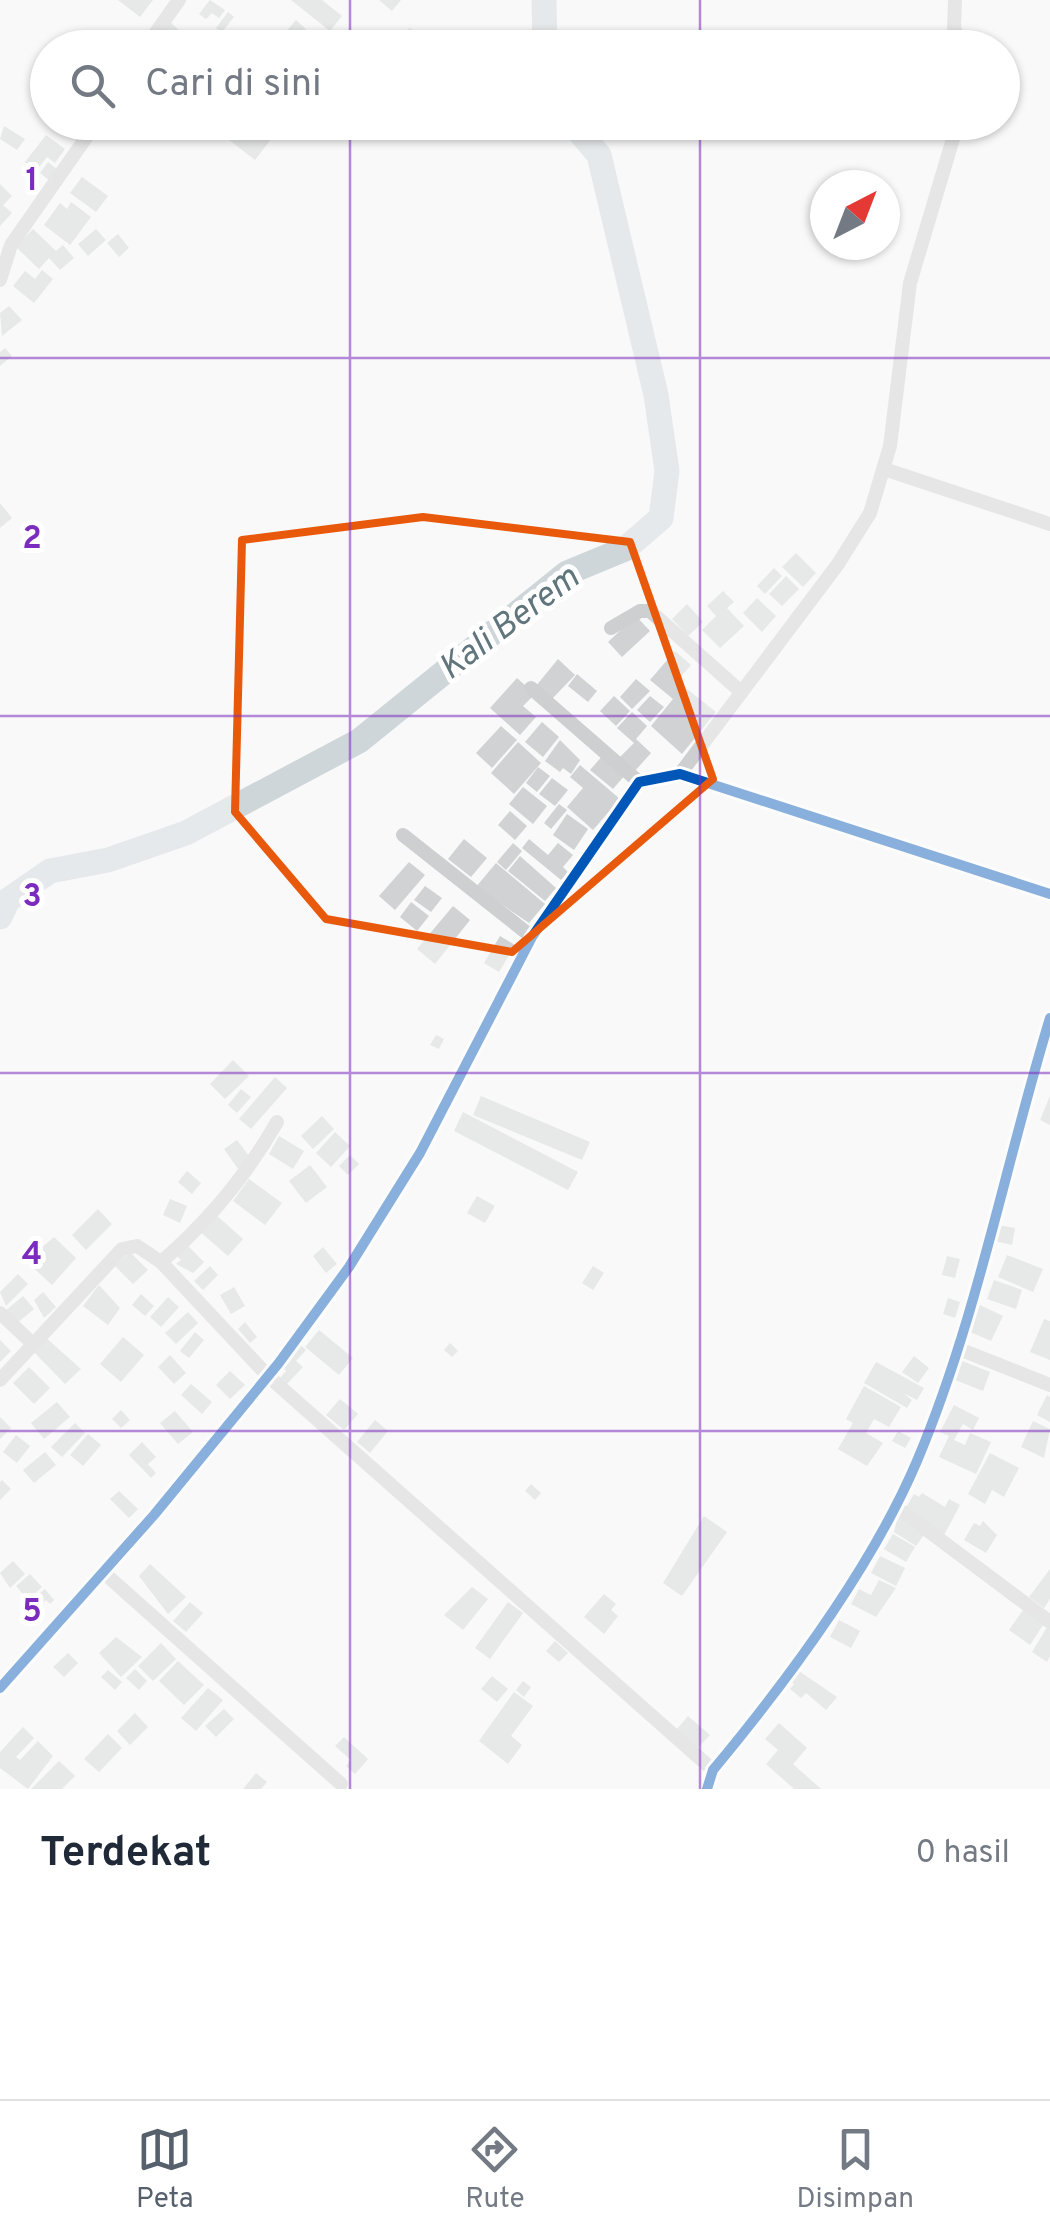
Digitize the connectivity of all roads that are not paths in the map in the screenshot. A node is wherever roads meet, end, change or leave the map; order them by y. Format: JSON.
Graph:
{"nodes":[{"id":1,"x":179,"y":0,"type":"edge"},
{"id":2,"x":952,"y":1,"type":"edge"},
{"id":3,"x":158,"y":30,"type":"edge"},
{"id":4,"x":955,"y":30,"type":"edge"},
{"id":5,"x":84,"y":140,"type":"edge"},
{"id":6,"x":953,"y":140,"type":"edge"},
{"id":7,"x":0,"y":280,"type":"edge"},
{"id":8,"x":884,"y":469,"type":"junction"},
{"id":9,"x":1050,"y":524,"type":"edge"},
{"id":10,"x":611,"y":628,"type":"dead end"},
{"id":11,"x":531,"y":688,"type":"dead end"},
{"id":12,"x":740,"y":691,"type":"junction"},
{"id":13,"x":680,"y":774,"type":"junction"},
{"id":14,"x":639,"y":782,"type":"junction"},
{"id":15,"x":402,"y":835,"type":"dead end"},
{"id":16,"x":1050,"y":894,"type":"edge"},
{"id":17,"x":532,"y":937,"type":"junction"},
{"id":18,"x":1050,"y":1018,"type":"edge"},
{"id":19,"x":277,"y":1122,"type":"dead end"},
{"id":20,"x":160,"y":1262,"type":"junction"},
{"id":21,"x":0,"y":1312,"type":"edge"},
{"id":22,"x":32,"y":1343,"type":"junction"},
{"id":23,"x":959,"y":1349,"type":"junction"},
{"id":24,"x":268,"y":1376,"type":"junction"},
{"id":25,"x":0,"y":1380,"type":"edge"},
{"id":26,"x":1050,"y":1385,"type":"edge"},
{"id":27,"x":895,"y":1506,"type":"junction"},
{"id":28,"x":103,"y":1572,"type":"junction"},
{"id":29,"x":1050,"y":1622,"type":"edge"},
{"id":30,"x":0,"y":1688,"type":"edge"},
{"id":31,"x":714,"y":1770,"type":"junction"},
{"id":32,"x":341,"y":1784,"type":"dead end"},
{"id":33,"x":708,"y":1789,"type":"edge"}],
"edges":[{"from":1,"to":3,"type":"street"},
{"from":2,"to":4,"type":"street"},
{"from":5,"to":7,"type":"street"},
{"from":6,"to":8,"type":"street"},
{"from":8,"to":9,"type":"street"},
{"from":8,"to":12,"type":"street"},
{"from":10,"to":12,"type":"street"},
{"from":11,"to":14,"type":"street"},
{"from":12,"to":13,"type":"street"},
{"from":13,"to":14,"type":"street"},
{"from":13,"to":16,"type":"street"},
{"from":14,"to":17,"type":"street"},
{"from":15,"to":17,"type":"street"},
{"from":17,"to":24,"type":"street"},
{"from":18,"to":23,"type":"street"},
{"from":19,"to":20,"type":"street"},
{"from":20,"to":22,"type":"street"},
{"from":20,"to":24,"type":"street"},
{"from":21,"to":22,"type":"street"},
{"from":22,"to":25,"type":"street"},
{"from":23,"to":26,"type":"street"},
{"from":23,"to":27,"type":"street"},
{"from":24,"to":28,"type":"street"},
{"from":24,"to":31,"type":"street"},
{"from":27,"to":29,"type":"street"},
{"from":27,"to":31,"type":"street"},
{"from":28,"to":30,"type":"street"},
{"from":28,"to":32,"type":"street"},
{"from":31,"to":33,"type":"street"}]}
